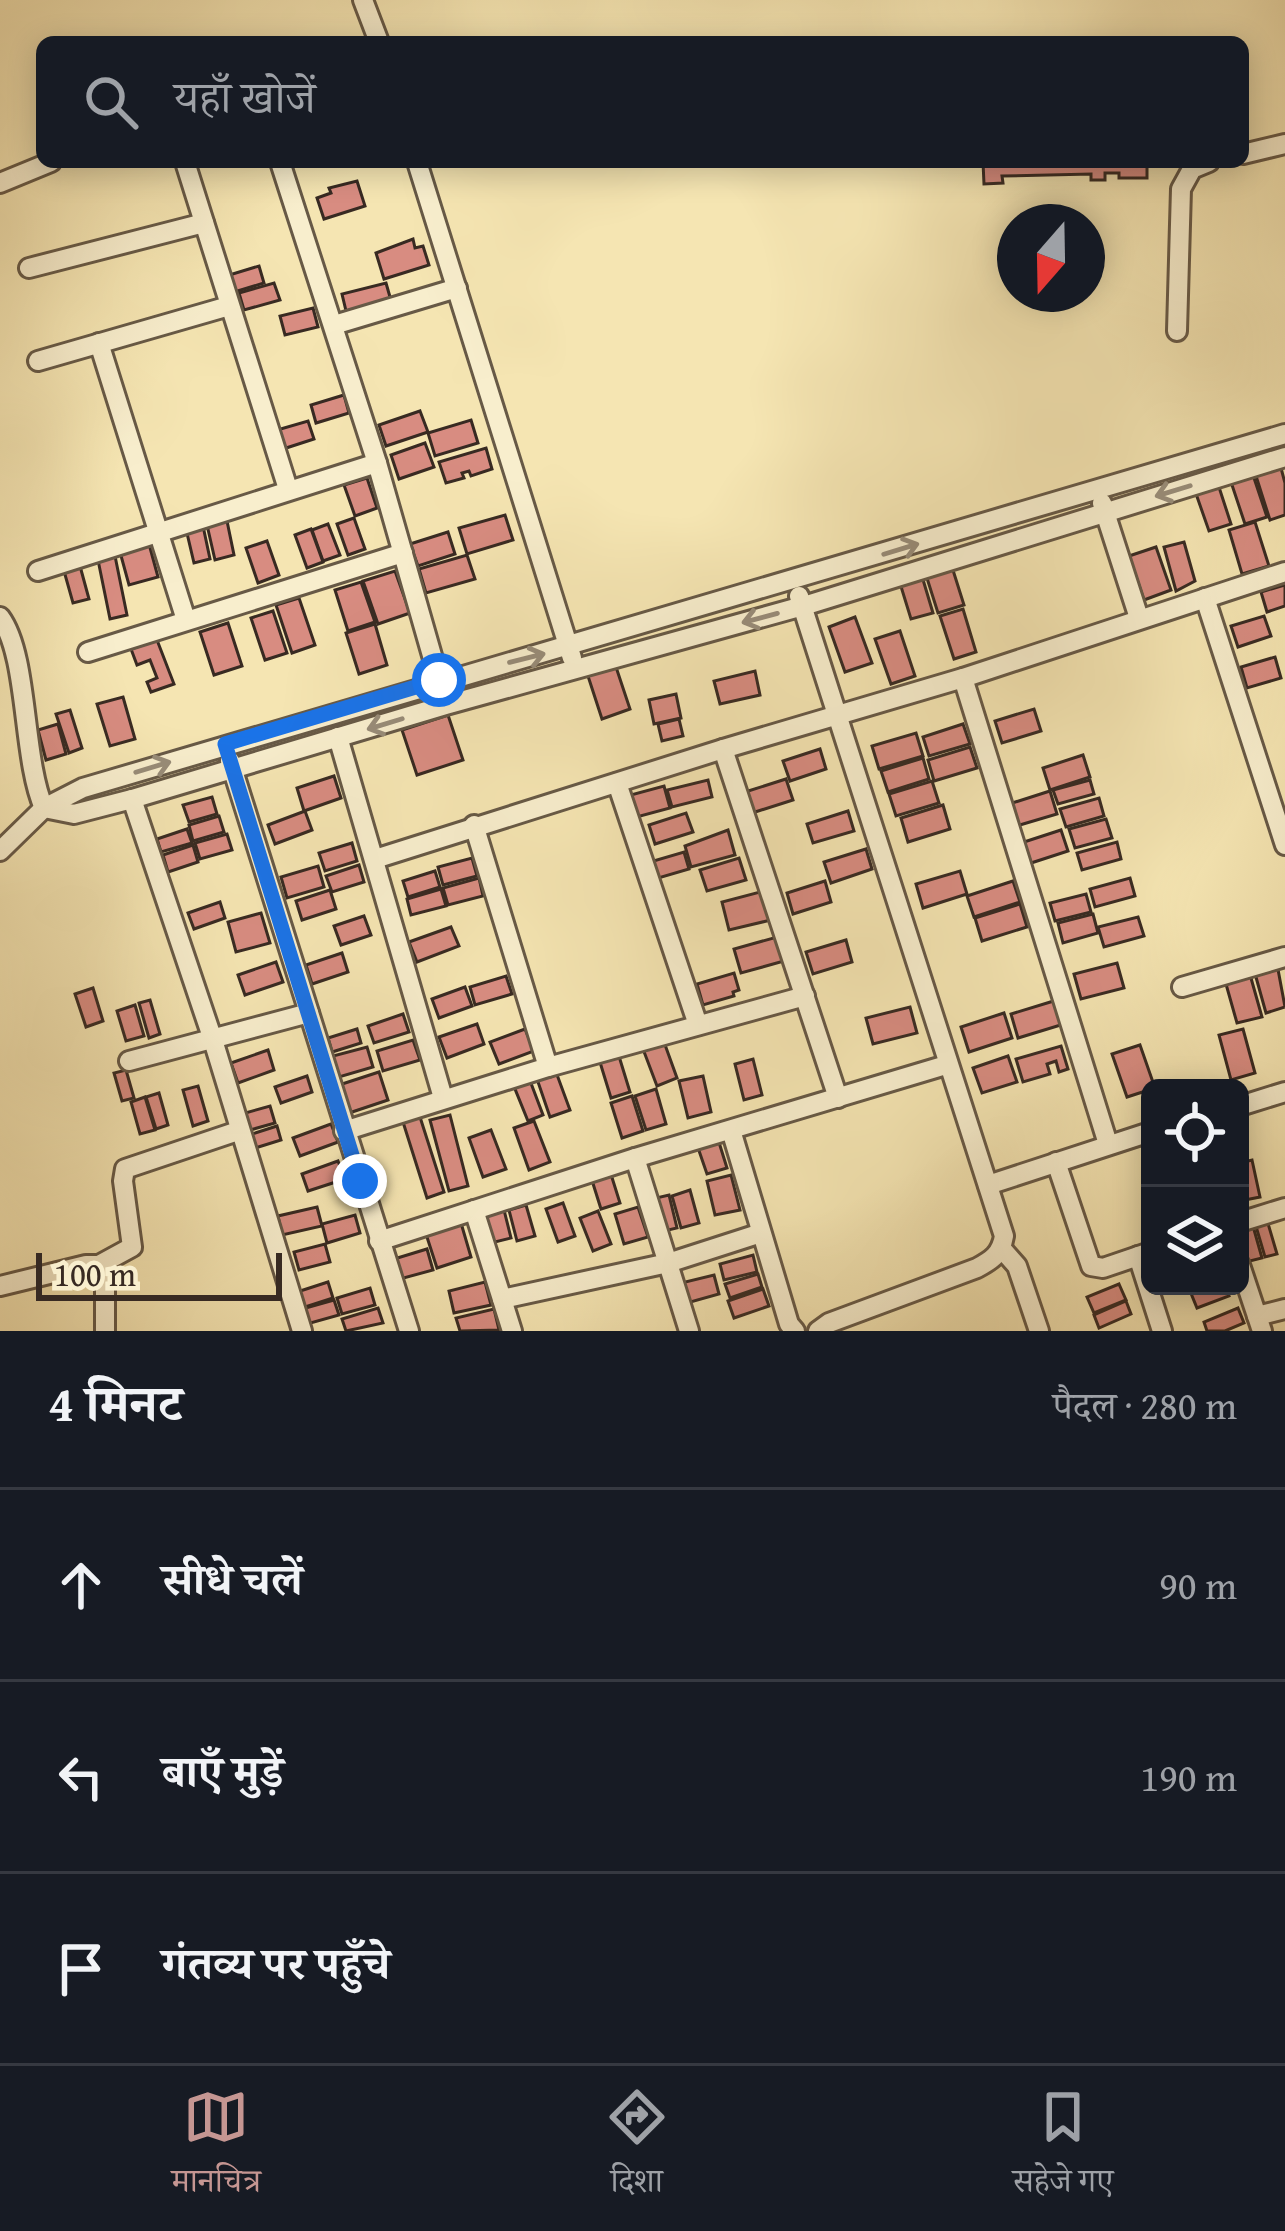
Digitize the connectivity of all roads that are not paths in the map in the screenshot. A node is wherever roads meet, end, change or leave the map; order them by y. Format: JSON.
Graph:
{"nodes":[{"id":1,"x":362,"y":0,"type":"edge"},
{"id":2,"x":377,"y":36,"type":"edge"},
{"id":3,"x":1285,"y":144,"type":"edge"},
{"id":4,"x":1249,"y":153,"type":"edge"},
{"id":5,"x":36,"y":168,"type":"edge"},
{"id":6,"x":186,"y":168,"type":"edge"},
{"id":7,"x":282,"y":168,"type":"edge"},
{"id":8,"x":419,"y":168,"type":"edge"},
{"id":9,"x":1196,"y":168,"type":"edge"},
{"id":10,"x":0,"y":183,"type":"edge"},
{"id":11,"x":204,"y":224,"type":"junction"},
{"id":12,"x":28,"y":268,"type":"dead end"},
{"id":13,"x":457,"y":288,"type":"junction"},
{"id":14,"x":229,"y":306,"type":"junction"},
{"id":15,"x":334,"y":326,"type":"junction"},
{"id":16,"x":1177,"y":331,"type":"dead end"},
{"id":17,"x":99,"y":344,"type":"junction"},
{"id":18,"x":38,"y":361,"type":"dead end"},
{"id":19,"x":1285,"y":434,"type":"edge"},
{"id":20,"x":1285,"y":457,"type":"edge"},
{"id":21,"x":377,"y":463,"type":"junction"},
{"id":22,"x":287,"y":489,"type":"junction"},
{"id":23,"x":1098,"y":490,"type":"junction"},
{"id":24,"x":1105,"y":512,"type":"junction"},
{"id":25,"x":158,"y":531,"type":"junction"},
{"id":26,"x":403,"y":554,"type":"junction"},
{"id":27,"x":38,"y":571,"type":"dead end"},
{"id":28,"x":1285,"y":572,"type":"edge"},
{"id":29,"x":795,"y":580,"type":"junction"},
{"id":30,"x":1205,"y":598,"type":"junction"},
{"id":31,"x":802,"y":606,"type":"junction"},
{"id":32,"x":0,"y":617,"type":"edge"},
{"id":33,"x":1139,"y":618,"type":"junction"},
{"id":34,"x":186,"y":620,"type":"junction"},
{"id":35,"x":568,"y":647,"type":"junction"},
{"id":36,"x":88,"y":652,"type":"dead end"},
{"id":37,"x":575,"y":668,"type":"junction"},
{"id":38,"x":964,"y":678,"type":"junction"},
{"id":39,"x":439,"y":680,"type":"junction"},
{"id":40,"x":835,"y":718,"type":"junction"},
{"id":41,"x":338,"y":736,"type":"junction"},
{"id":42,"x":225,"y":744,"type":"junction"},
{"id":43,"x":723,"y":748,"type":"junction"},
{"id":44,"x":233,"y":769,"type":"junction"},
{"id":45,"x":617,"y":782,"type":"junction"},
{"id":46,"x":132,"y":799,"type":"junction"},
{"id":47,"x":44,"y":808,"type":"junction"},
{"id":48,"x":474,"y":825,"type":"junction"},
{"id":49,"x":1285,"y":845,"type":"edge"},
{"id":50,"x":0,"y":850,"type":"edge"},
{"id":51,"x":375,"y":859,"type":"junction"},
{"id":52,"x":1285,"y":957,"type":"edge"},
{"id":53,"x":1183,"y":987,"type":"dead end"},
{"id":54,"x":805,"y":996,"type":"junction"},
{"id":55,"x":309,"y":1013,"type":"junction"},
{"id":56,"x":698,"y":1025,"type":"junction"},
{"id":57,"x":213,"y":1040,"type":"junction"},
{"id":58,"x":129,"y":1060,"type":"dead end"},
{"id":59,"x":946,"y":1065,"type":"junction"},
{"id":60,"x":548,"y":1067,"type":"junction"},
{"id":61,"x":1285,"y":1092,"type":"edge"},
{"id":62,"x":838,"y":1097,"type":"junction"},
{"id":63,"x":443,"y":1098,"type":"junction"},
{"id":64,"x":1249,"y":1103,"type":"edge"},
{"id":65,"x":731,"y":1130,"type":"junction"},
{"id":66,"x":238,"y":1131,"type":"junction"},
{"id":67,"x":344,"y":1131,"type":"junction"},
{"id":68,"x":1141,"y":1135,"type":"edge"},
{"id":69,"x":1108,"y":1144,"type":"junction"},
{"id":70,"x":635,"y":1157,"type":"junction"},
{"id":71,"x":1055,"y":1162,"type":"junction"},
{"id":72,"x":988,"y":1185,"type":"junction"},
{"id":73,"x":1285,"y":1208,"type":"edge"},
{"id":74,"x":473,"y":1210,"type":"junction"},
{"id":75,"x":1249,"y":1219,"type":"edge"},
{"id":76,"x":761,"y":1233,"type":"junction"},
{"id":77,"x":380,"y":1241,"type":"junction"},
{"id":78,"x":1002,"y":1249,"type":"junction"},
{"id":79,"x":1141,"y":1255,"type":"edge"},
{"id":80,"x":668,"y":1263,"type":"junction"},
{"id":81,"x":99,"y":1265,"type":"junction"},
{"id":82,"x":0,"y":1286,"type":"edge"},
{"id":83,"x":1249,"y":1292,"type":"edge"},
{"id":84,"x":1154,"y":1295,"type":"edge"},
{"id":85,"x":502,"y":1298,"type":"junction"},
{"id":86,"x":1285,"y":1309,"type":"edge"},
{"id":87,"x":1260,"y":1324,"type":"edge"},
{"id":88,"x":105,"y":1331,"type":"edge"},
{"id":89,"x":302,"y":1331,"type":"edge"},
{"id":90,"x":409,"y":1331,"type":"edge"},
{"id":91,"x":512,"y":1331,"type":"edge"},
{"id":92,"x":688,"y":1331,"type":"edge"},
{"id":93,"x":795,"y":1331,"type":"edge"},
{"id":94,"x":818,"y":1331,"type":"edge"},
{"id":95,"x":1039,"y":1331,"type":"edge"},
{"id":96,"x":1162,"y":1331,"type":"edge"}],
"edges":[{"from":1,"to":2,"type":"street"},
{"from":3,"to":4,"type":"street"},
{"from":5,"to":10,"type":"street"},
{"from":6,"to":11,"type":"street"},
{"from":7,"to":15,"type":"street"},
{"from":8,"to":13,"type":"street"},
{"from":9,"to":16,"type":"street"},
{"from":11,"to":12,"type":"street"},
{"from":11,"to":14,"type":"street"},
{"from":13,"to":15,"type":"street"},
{"from":13,"to":35,"type":"street"},
{"from":14,"to":17,"type":"street"},
{"from":14,"to":22,"type":"street"},
{"from":15,"to":21,"type":"street"},
{"from":17,"to":18,"type":"street"},
{"from":17,"to":25,"type":"street"},
{"from":19,"to":23,"type":"street"},
{"from":20,"to":24,"type":"street","one_way":true},
{"from":21,"to":22,"type":"street"},
{"from":21,"to":26,"type":"street"},
{"from":22,"to":25,"type":"street"},
{"from":23,"to":24,"type":"street"},
{"from":29,"to":23,"type":"street","one_way":true},
{"from":24,"to":31,"type":"street"},
{"from":24,"to":33,"type":"street"},
{"from":25,"to":27,"type":"street"},
{"from":25,"to":34,"type":"street"},
{"from":26,"to":34,"type":"street"},
{"from":26,"to":39,"type":"street"},
{"from":28,"to":30,"type":"street"},
{"from":29,"to":31,"type":"street"},
{"from":29,"to":35,"type":"street"},
{"from":30,"to":33,"type":"street"},
{"from":30,"to":49,"type":"street"},
{"from":31,"to":37,"type":"street","one_way":true},
{"from":31,"to":40,"type":"street"},
{"from":32,"to":47,"type":"street"},
{"from":33,"to":38,"type":"street"},
{"from":34,"to":36,"type":"street"},
{"from":35,"to":37,"type":"street"},
{"from":39,"to":35,"type":"street","one_way":true},
{"from":37,"to":41,"type":"street","one_way":true},
{"from":38,"to":40,"type":"street"},
{"from":38,"to":69,"type":"street"},
{"from":39,"to":42,"type":"street"},
{"from":40,"to":43,"type":"street"},
{"from":40,"to":59,"type":"street"},
{"from":41,"to":44,"type":"street"},
{"from":41,"to":51,"type":"street"},
{"from":42,"to":44,"type":"street"},
{"from":47,"to":42,"type":"street","one_way":true},
{"from":43,"to":45,"type":"street"},
{"from":43,"to":54,"type":"street"},
{"from":44,"to":46,"type":"street"},
{"from":44,"to":55,"type":"street"},
{"from":45,"to":48,"type":"street"},
{"from":45,"to":56,"type":"street"},
{"from":46,"to":47,"type":"street"},
{"from":46,"to":57,"type":"street"},
{"from":47,"to":50,"type":"street"},
{"from":48,"to":51,"type":"street"},
{"from":48,"to":60,"type":"street"},
{"from":51,"to":63,"type":"street"},
{"from":52,"to":53,"type":"street"},
{"from":54,"to":56,"type":"street"},
{"from":54,"to":62,"type":"street"},
{"from":55,"to":57,"type":"street"},
{"from":55,"to":67,"type":"street"},
{"from":56,"to":60,"type":"street"},
{"from":57,"to":58,"type":"street"},
{"from":57,"to":66,"type":"street"},
{"from":59,"to":62,"type":"street"},
{"from":59,"to":72,"type":"street"},
{"from":60,"to":63,"type":"street"},
{"from":61,"to":64,"type":"street"},
{"from":62,"to":65,"type":"street"},
{"from":63,"to":67,"type":"street"},
{"from":65,"to":70,"type":"street"},
{"from":65,"to":76,"type":"street"},
{"from":66,"to":81,"type":"street"},
{"from":66,"to":89,"type":"street"},
{"from":67,"to":77,"type":"street"},
{"from":68,"to":69,"type":"street"},
{"from":69,"to":71,"type":"street"},
{"from":70,"to":74,"type":"street"},
{"from":70,"to":80,"type":"street"},
{"from":71,"to":72,"type":"street"},
{"from":71,"to":79,"type":"street"},
{"from":72,"to":78,"type":"street"},
{"from":73,"to":75,"type":"street"},
{"from":74,"to":77,"type":"street"},
{"from":74,"to":85,"type":"street"},
{"from":76,"to":80,"type":"street"},
{"from":76,"to":93,"type":"street"},
{"from":77,"to":90,"type":"street"},
{"from":78,"to":94,"type":"street"},
{"from":78,"to":95,"type":"street"},
{"from":80,"to":85,"type":"street"},
{"from":80,"to":92,"type":"street"},
{"from":81,"to":82,"type":"street"},
{"from":81,"to":88,"type":"street"},
{"from":83,"to":87,"type":"street"},
{"from":84,"to":96,"type":"street"},
{"from":85,"to":91,"type":"street"},
{"from":86,"to":87,"type":"street"}]}
